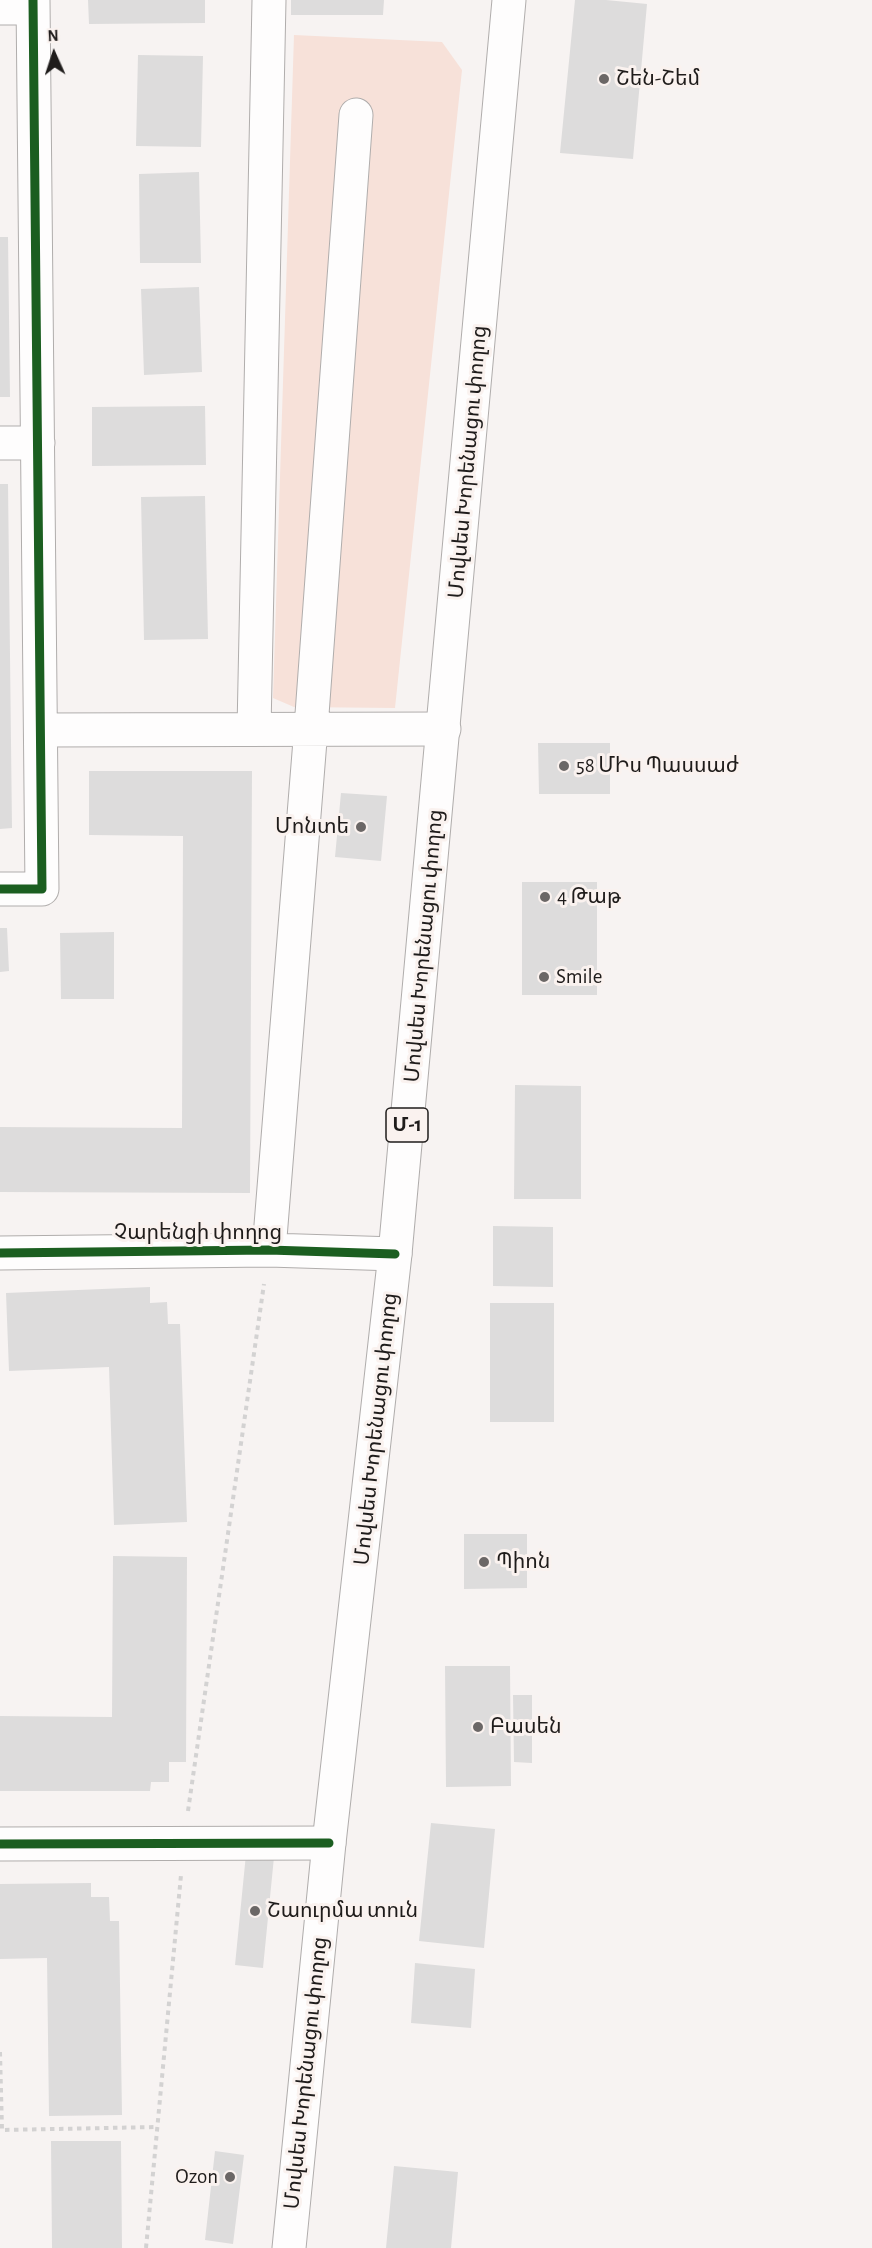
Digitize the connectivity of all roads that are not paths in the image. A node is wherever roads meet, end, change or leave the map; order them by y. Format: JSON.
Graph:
{"nodes":[{"id":1,"x":269,"y":0,"type":"edge"},
{"id":2,"x":509,"y":0,"type":"edge"},
{"id":3,"x":33,"y":4,"type":"edge"},
{"id":4,"x":0,"y":8,"type":"edge"},
{"id":5,"x":356,"y":115,"type":"dead end"},
{"id":6,"x":0,"y":443,"type":"edge"},
{"id":7,"x":38,"y":443,"type":"junction"},
{"id":8,"x":311,"y":728,"type":"junction"},
{"id":9,"x":254,"y":729,"type":"junction"},
{"id":10,"x":444,"y":729,"type":"junction"},
{"id":11,"x":41,"y":730,"type":"junction"},
{"id":12,"x":0,"y":889,"type":"edge"},
{"id":13,"x":269,"y":1251,"type":"junction"},
{"id":14,"x":0,"y":1253,"type":"edge"},
{"id":15,"x":395,"y":1254,"type":"junction"},
{"id":16,"x":329,"y":1843,"type":"junction"},
{"id":17,"x":0,"y":1844,"type":"edge"},
{"id":18,"x":289,"y":2248,"type":"edge"}],
"edges":[{"from":1,"to":9,"type":"main road"},
{"from":2,"to":10,"type":"main road","name":"Մովսես Խորենացու փողոց","number":"Մ-1"},
{"from":3,"to":4,"type":"main road"},
{"from":3,"to":7,"type":"main road"},
{"from":5,"to":8,"type":"main road"},
{"from":6,"to":7,"type":"main road"},
{"from":7,"to":11,"type":"main road"},
{"from":8,"to":9,"type":"main road"},
{"from":8,"to":10,"type":"main road"},
{"from":8,"to":13,"type":"main road"},
{"from":9,"to":11,"type":"main road"},
{"from":10,"to":15,"type":"main road","name":"Մովսես Խորենացու փողոց","number":"Մ-1"},
{"from":11,"to":12,"type":"main road"},
{"from":13,"to":14,"type":"main road","name":"Չարենցի փողոց"},
{"from":13,"to":15,"type":"main road","name":"Չարենցի փողոց"},
{"from":15,"to":16,"type":"main road","name":"Մովսես Խորենացու փողոց","number":"Մ-1"},
{"from":16,"to":17,"type":"main road"},
{"from":16,"to":18,"type":"main road","name":"Մովսես Խորենացու փողոց","number":"Մ-1"}]}
